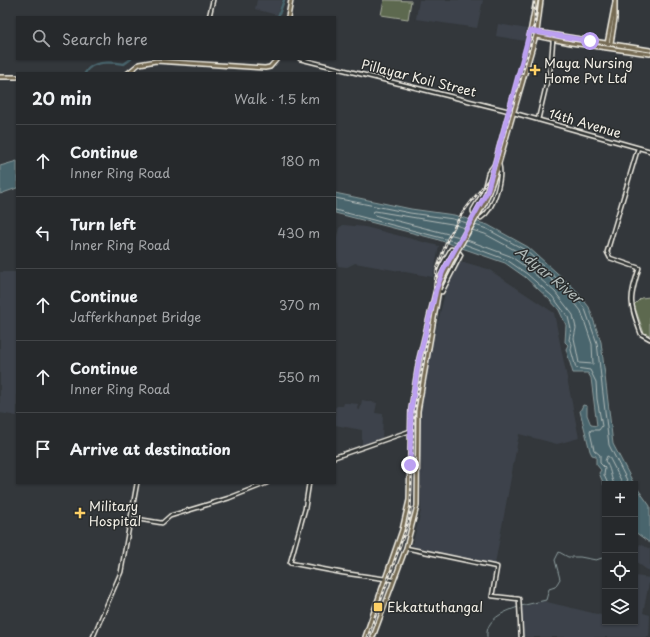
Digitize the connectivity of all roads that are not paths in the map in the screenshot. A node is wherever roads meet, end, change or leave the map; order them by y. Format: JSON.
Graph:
{"nodes":[{"id":1,"x":213,"y":0,"type":"edge"},
{"id":2,"x":291,"y":0,"type":"edge"},
{"id":3,"x":536,"y":0,"type":"edge"},
{"id":4,"x":541,"y":0,"type":"edge"},
{"id":5,"x":615,"y":1,"type":"edge"},
{"id":6,"x":209,"y":16,"type":"edge"},
{"id":7,"x":288,"y":16,"type":"edge"},
{"id":8,"x":530,"y":31,"type":"junction"},
{"id":9,"x":536,"y":34,"type":"junction"},
{"id":10,"x":553,"y":40,"type":"junction"},
{"id":11,"x":572,"y":41,"type":"junction"},
{"id":12,"x":611,"y":42,"type":"junction"},
{"id":13,"x":608,"y":48,"type":"junction"},
{"id":14,"x":650,"y":50,"type":"edge"},
{"id":15,"x":650,"y":54,"type":"edge"},
{"id":16,"x":206,"y":60,"type":"edge"},
{"id":17,"x":276,"y":60,"type":"edge"},
{"id":18,"x":304,"y":60,"type":"edge"},
{"id":19,"x":207,"y":65,"type":"junction"},
{"id":20,"x":129,"y":72,"type":"edge"},
{"id":21,"x":0,"y":77,"type":"edge"},
{"id":22,"x":16,"y":77,"type":"edge"},
{"id":23,"x":509,"y":111,"type":"junction"},
{"id":24,"x":514,"y":113,"type":"junction"},
{"id":25,"x":538,"y":120,"type":"junction"},
{"id":26,"x":638,"y":148,"type":"junction"},
{"id":27,"x":650,"y":151,"type":"edge"},
{"id":28,"x":497,"y":164,"type":"junction"},
{"id":29,"x":437,"y":290,"type":"junction"},
{"id":30,"x":649,"y":339,"type":"edge"},
{"id":31,"x":410,"y":431,"type":"junction"},
{"id":32,"x":336,"y":458,"type":"edge"},
{"id":33,"x":137,"y":484,"type":"edge"},
{"id":34,"x":264,"y":484,"type":"edge"},
{"id":35,"x":309,"y":484,"type":"edge"},
{"id":36,"x":131,"y":518,"type":"junction"},
{"id":37,"x":406,"y":548,"type":"junction"},
{"id":38,"x":386,"y":580,"type":"junction"},
{"id":39,"x":393,"y":580,"type":"junction"},
{"id":40,"x":93,"y":637,"type":"edge"},
{"id":41,"x":366,"y":637,"type":"edge"},
{"id":42,"x":373,"y":637,"type":"edge"},
{"id":43,"x":521,"y":637,"type":"edge"}],
"edges":[{"from":1,"to":6,"type":"street"},
{"from":2,"to":7,"type":"main road"},
{"from":3,"to":8,"type":"main road"},
{"from":4,"to":9,"type":"main road"},
{"from":5,"to":12,"type":"main road"},
{"from":5,"to":12,"type":"main road"},
{"from":8,"to":9,"type":"main road"},
{"from":8,"to":23,"type":"main road"},
{"from":9,"to":10,"type":"main road"},
{"from":9,"to":11,"type":"main road"},
{"from":9,"to":24,"type":"main road"},
{"from":10,"to":11,"type":"main road"},
{"from":10,"to":25,"type":"street"},
{"from":11,"to":12,"type":"main road"},
{"from":11,"to":13,"type":"main road"},
{"from":12,"to":13,"type":"main road"},
{"from":12,"to":14,"type":"main road"},
{"from":13,"to":15,"type":"main road"},
{"from":16,"to":19,"type":"street"},
{"from":17,"to":19,"type":"main road"},
{"from":18,"to":23,"type":"street","name":"Pillayar Koil Street"},
{"from":19,"to":20,"type":"main road"},
{"from":21,"to":22,"type":"main road"},
{"from":23,"to":28,"type":"main road"},
{"from":24,"to":25,"type":"street","name":"14th Avenue"},
{"from":24,"to":28,"type":"main road"},
{"from":25,"to":26,"type":"street","name":"14th Avenue"},
{"from":26,"to":27,"type":"street","name":"14th Avenue"},
{"from":26,"to":30,"type":"street"},
{"from":28,"to":28,"type":"street"},
{"from":28,"to":29,"type":"main road","bridge":true},
{"from":29,"to":29,"type":"street"},
{"from":29,"to":31,"type":"main road"},
{"from":29,"to":37,"type":"main road"},
{"from":31,"to":32,"type":"street"},
{"from":31,"to":38,"type":"main road"},
{"from":33,"to":36,"type":"street"},
{"from":34,"to":36,"type":"street"},
{"from":35,"to":38,"type":"street"},
{"from":36,"to":40,"type":"street"},
{"from":37,"to":39,"type":"main road"},
{"from":37,"to":43,"type":"street"},
{"from":38,"to":39,"type":"street"},
{"from":38,"to":41,"type":"main road"},
{"from":39,"to":42,"type":"main road"}]}
